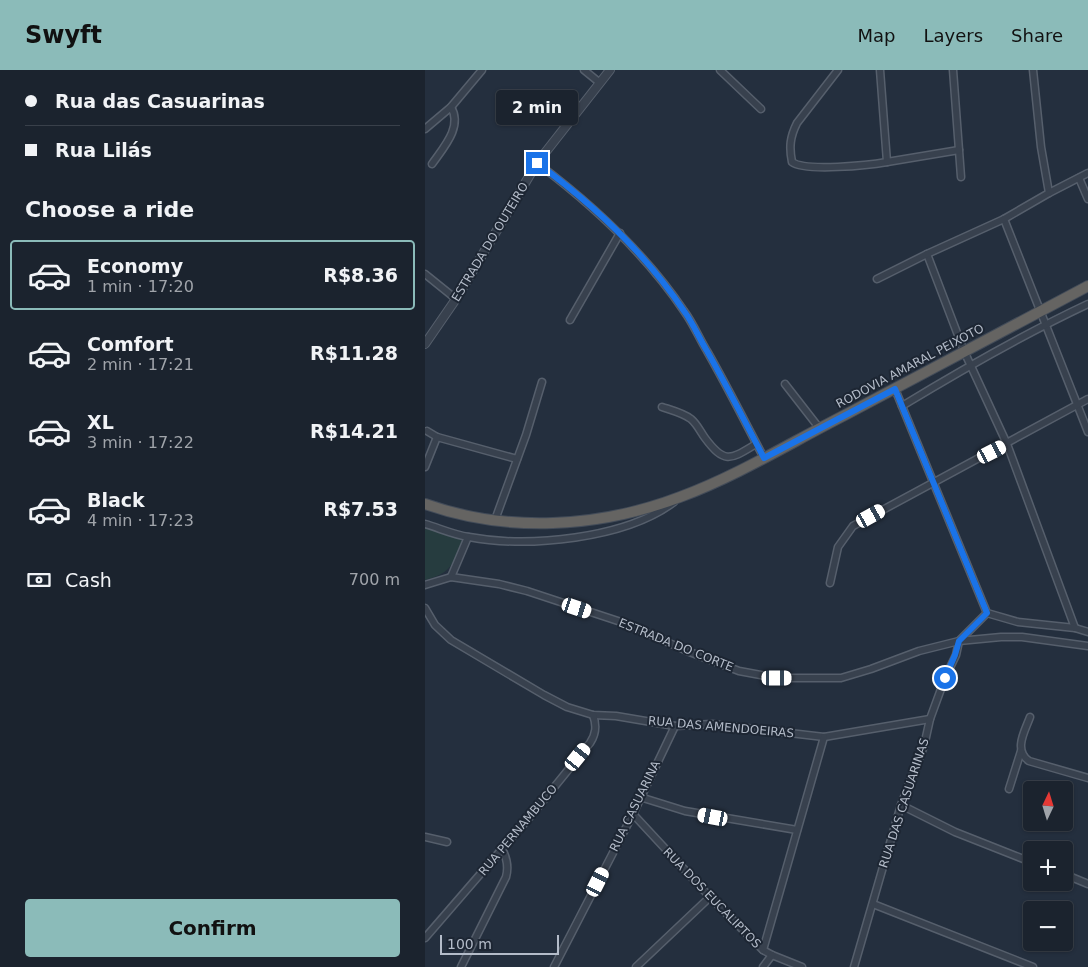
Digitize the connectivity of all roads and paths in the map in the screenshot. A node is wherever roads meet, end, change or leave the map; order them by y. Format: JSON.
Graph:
{"nodes":[{"id":1,"x":482,"y":70,"type":"edge"},
{"id":2,"x":584,"y":70,"type":"edge"},
{"id":3,"x":610,"y":70,"type":"edge"},
{"id":4,"x":720,"y":70,"type":"edge"},
{"id":5,"x":838,"y":70,"type":"edge"},
{"id":6,"x":879,"y":70,"type":"edge"},
{"id":7,"x":953,"y":70,"type":"edge"},
{"id":8,"x":1033,"y":70,"type":"edge"},
{"id":9,"x":600,"y":83,"type":"junction"},
{"id":10,"x":451,"y":107,"type":"junction"},
{"id":11,"x":761,"y":109,"type":"dead end"},
{"id":12,"x":425,"y":129,"type":"edge"},
{"id":13,"x":959,"y":150,"type":"junction"},
{"id":14,"x":887,"y":162,"type":"junction"},
{"id":15,"x":537,"y":163,"type":"junction"},
{"id":16,"x":432,"y":164,"type":"dead end"},
{"id":17,"x":1088,"y":173,"type":"edge"},
{"id":18,"x":961,"y":177,"type":"dead end"},
{"id":19,"x":1079,"y":178,"type":"junction"},
{"id":20,"x":1049,"y":193,"type":"junction"},
{"id":21,"x":1088,"y":199,"type":"edge"},
{"id":22,"x":1004,"y":219,"type":"junction"},
{"id":23,"x":620,"y":233,"type":"junction"},
{"id":24,"x":927,"y":254,"type":"junction"},
{"id":25,"x":425,"y":274,"type":"edge"},
{"id":26,"x":877,"y":280,"type":"dead end"},
{"id":27,"x":1088,"y":286,"type":"edge"},
{"id":28,"x":456,"y":299,"type":"junction"},
{"id":29,"x":1088,"y":304,"type":"edge"},
{"id":30,"x":1041,"y":311,"type":"junction"},
{"id":31,"x":570,"y":320,"type":"dead end"},
{"id":32,"x":1046,"y":323,"type":"junction"},
{"id":33,"x":425,"y":344,"type":"edge"},
{"id":34,"x":964,"y":352,"type":"junction"},
{"id":35,"x":970,"y":365,"type":"junction"},
{"id":36,"x":542,"y":382,"type":"dead end"},
{"id":37,"x":785,"y":384,"type":"dead end"},
{"id":38,"x":895,"y":389,"type":"junction"},
{"id":39,"x":1088,"y":399,"type":"edge"},
{"id":40,"x":1077,"y":405,"type":"junction"},
{"id":41,"x":902,"y":406,"type":"junction"},
{"id":42,"x":662,"y":407,"type":"dead end"},
{"id":43,"x":819,"y":428,"type":"junction"},
{"id":44,"x":427,"y":431,"type":"dead end"},
{"id":45,"x":1088,"y":432,"type":"edge"},
{"id":46,"x":437,"y":437,"type":"junction"},
{"id":47,"x":757,"y":444,"type":"junction"},
{"id":48,"x":1007,"y":444,"type":"junction"},
{"id":49,"x":764,"y":458,"type":"junction"},
{"id":50,"x":517,"y":459,"type":"junction"},
{"id":51,"x":425,"y":467,"type":"edge"},
{"id":52,"x":933,"y":482,"type":"junction"},
{"id":53,"x":680,"y":497,"type":"junction"},
{"id":54,"x":425,"y":504,"type":"edge"},
{"id":55,"x":495,"y":520,"type":"junction"},
{"id":56,"x":425,"y":524,"type":"edge"},
{"id":57,"x":468,"y":537,"type":"junction"},
{"id":58,"x":451,"y":577,"type":"junction"},
{"id":59,"x":830,"y":583,"type":"dead end"},
{"id":60,"x":425,"y":585,"type":"edge"},
{"id":61,"x":425,"y":608,"type":"edge"},
{"id":62,"x":987,"y":613,"type":"junction"},
{"id":63,"x":1075,"y":628,"type":"junction"},
{"id":64,"x":1088,"y":632,"type":"edge"},
{"id":65,"x":959,"y":641,"type":"junction"},
{"id":66,"x":1088,"y":646,"type":"edge"},
{"id":67,"x":593,"y":715,"type":"junction"},
{"id":68,"x":1030,"y":717,"type":"dead end"},
{"id":69,"x":930,"y":719,"type":"junction"},
{"id":70,"x":675,"y":726,"type":"junction"},
{"id":71,"x":824,"y":737,"type":"junction"},
{"id":72,"x":1021,"y":751,"type":"junction"},
{"id":73,"x":1088,"y":778,"type":"edge"},
{"id":74,"x":1009,"y":789,"type":"dead end"},
{"id":75,"x":639,"y":797,"type":"junction"},
{"id":76,"x":901,"y":805,"type":"junction"},
{"id":77,"x":633,"y":814,"type":"junction"},
{"id":78,"x":797,"y":830,"type":"junction"},
{"id":79,"x":425,"y":837,"type":"edge"},
{"id":80,"x":447,"y":842,"type":"dead end"},
{"id":81,"x":501,"y":849,"type":"junction"},
{"id":82,"x":1023,"y":859,"type":"edge"},
{"id":83,"x":1073,"y":878,"type":"edge"},
{"id":84,"x":1088,"y":884,"type":"edge"},
{"id":85,"x":710,"y":897,"type":"junction"},
{"id":86,"x":873,"y":904,"type":"junction"},
{"id":87,"x":425,"y":938,"type":"edge"},
{"id":88,"x":763,"y":950,"type":"junction"},
{"id":89,"x":772,"y":955,"type":"junction"},
{"id":90,"x":461,"y":967,"type":"edge"},
{"id":91,"x":554,"y":967,"type":"edge"},
{"id":92,"x":636,"y":967,"type":"edge"},
{"id":93,"x":763,"y":967,"type":"edge"},
{"id":94,"x":802,"y":967,"type":"edge"},
{"id":95,"x":854,"y":967,"type":"edge"},
{"id":96,"x":1033,"y":967,"type":"edge"}],
"edges":[{"from":1,"to":10,"type":"street"},
{"from":2,"to":9,"type":"street"},
{"from":3,"to":9,"type":"street","name":"ESTRADA DO OUTEIRO"},
{"from":4,"to":11,"type":"street"},
{"from":5,"to":14,"type":"street"},
{"from":6,"to":14,"type":"street"},
{"from":7,"to":13,"type":"street"},
{"from":8,"to":20,"type":"street"},
{"from":9,"to":15,"type":"street","name":"ESTRADA DO OUTEIRO"},
{"from":10,"to":12,"type":"street"},
{"from":10,"to":16,"type":"street"},
{"from":13,"to":14,"type":"street"},
{"from":13,"to":18,"type":"street"},
{"from":15,"to":23,"type":"street"},
{"from":15,"to":28,"type":"street","name":"ESTRADA DO OUTEIRO"},
{"from":17,"to":19,"type":"street"},
{"from":19,"to":20,"type":"street"},
{"from":19,"to":21,"type":"street"},
{"from":20,"to":22,"type":"street"},
{"from":22,"to":24,"type":"street"},
{"from":22,"to":30,"type":"street"},
{"from":23,"to":31,"type":"street"},
{"from":23,"to":47,"type":"street"},
{"from":24,"to":26,"type":"street"},
{"from":24,"to":34,"type":"street"},
{"from":25,"to":28,"type":"street"},
{"from":27,"to":30,"type":"highway","name":"RODOVIA AMARAL PEIXOTO"},
{"from":28,"to":33,"type":"street","name":"ESTRADA DO OUTEIRO"},
{"from":29,"to":32,"type":"street"},
{"from":30,"to":32,"type":"street"},
{"from":30,"to":34,"type":"highway","name":"RODOVIA AMARAL PEIXOTO"},
{"from":32,"to":35,"type":"street"},
{"from":32,"to":40,"type":"street"},
{"from":34,"to":35,"type":"street"},
{"from":34,"to":38,"type":"highway","name":"RODOVIA AMARAL PEIXOTO"},
{"from":35,"to":41,"type":"street"},
{"from":35,"to":48,"type":"street"},
{"from":36,"to":50,"type":"street"},
{"from":37,"to":43,"type":"street"},
{"from":38,"to":41,"type":"street"},
{"from":38,"to":43,"type":"highway","name":"RODOVIA AMARAL PEIXOTO"},
{"from":39,"to":40,"type":"street"},
{"from":40,"to":45,"type":"street"},
{"from":40,"to":48,"type":"street"},
{"from":41,"to":52,"type":"street"},
{"from":42,"to":47,"type":"street"},
{"from":43,"to":49,"type":"highway","name":"RODOVIA AMARAL PEIXOTO"},
{"from":44,"to":46,"type":"street"},
{"from":46,"to":50,"type":"street"},
{"from":46,"to":51,"type":"street"},
{"from":47,"to":49,"type":"street"},
{"from":48,"to":52,"type":"street"},
{"from":48,"to":63,"type":"street"},
{"from":49,"to":53,"type":"highway","name":"RODOVIA AMARAL PEIXOTO"},
{"from":50,"to":55,"type":"street"},
{"from":52,"to":59,"type":"street"},
{"from":52,"to":62,"type":"street"},
{"from":53,"to":55,"type":"highway","name":"RODOVIA AMARAL PEIXOTO"},
{"from":53,"to":57,"type":"street"},
{"from":54,"to":55,"type":"highway","name":"RODOVIA AMARAL PEIXOTO"},
{"from":56,"to":57,"type":"street"},
{"from":57,"to":58,"type":"street"},
{"from":58,"to":60,"type":"street","name":"ESTRADA DO CORTE"},
{"from":58,"to":65,"type":"street","name":"ESTRADA DO CORTE"},
{"from":61,"to":67,"type":"street","name":"RUA DAS AMENDOEIRAS"},
{"from":62,"to":63,"type":"street"},
{"from":62,"to":65,"type":"street"},
{"from":63,"to":64,"type":"street"},
{"from":65,"to":66,"type":"street","name":"ESTRADA DO CORTE"},
{"from":65,"to":69,"type":"street","name":"RUA DAS CASUARINAS"},
{"from":67,"to":70,"type":"street","name":"RUA DAS AMENDOEIRAS"},
{"from":67,"to":81,"type":"street","name":"RUA PERNAMBUCO"},
{"from":68,"to":72,"type":"street"},
{"from":69,"to":71,"type":"street","name":"RUA DAS AMENDOEIRAS"},
{"from":69,"to":76,"type":"street","name":"RUA DAS CASUARINAS"},
{"from":70,"to":71,"type":"street","name":"RUA DAS AMENDOEIRAS"},
{"from":70,"to":75,"type":"street","name":"RUA CASUARINA"},
{"from":71,"to":78,"type":"street"},
{"from":72,"to":73,"type":"street"},
{"from":72,"to":74,"type":"street"},
{"from":75,"to":77,"type":"street","name":"RUA CASUARINA"},
{"from":75,"to":78,"type":"street"},
{"from":76,"to":82,"type":"street"},
{"from":76,"to":86,"type":"street","name":"RUA DAS CASUARINAS"},
{"from":77,"to":85,"type":"street","name":"RUA DOS EUCALIPTOS"},
{"from":77,"to":91,"type":"street","name":"RUA CASUARINA"},
{"from":78,"to":88,"type":"street"},
{"from":79,"to":80,"type":"street"},
{"from":81,"to":87,"type":"street","name":"RUA PERNAMBUCO"},
{"from":81,"to":90,"type":"street"},
{"from":83,"to":84,"type":"street"},
{"from":85,"to":88,"type":"street","name":"RUA DOS EUCALIPTOS"},
{"from":85,"to":92,"type":"street"},
{"from":86,"to":95,"type":"street","name":"RUA DAS CASUARINAS"},
{"from":86,"to":96,"type":"street"},
{"from":88,"to":89,"type":"street","name":"RUA DOS EUCALIPTOS"},
{"from":89,"to":93,"type":"street"},
{"from":89,"to":94,"type":"street","name":"RUA DOS EUCALIPTOS"}]}
